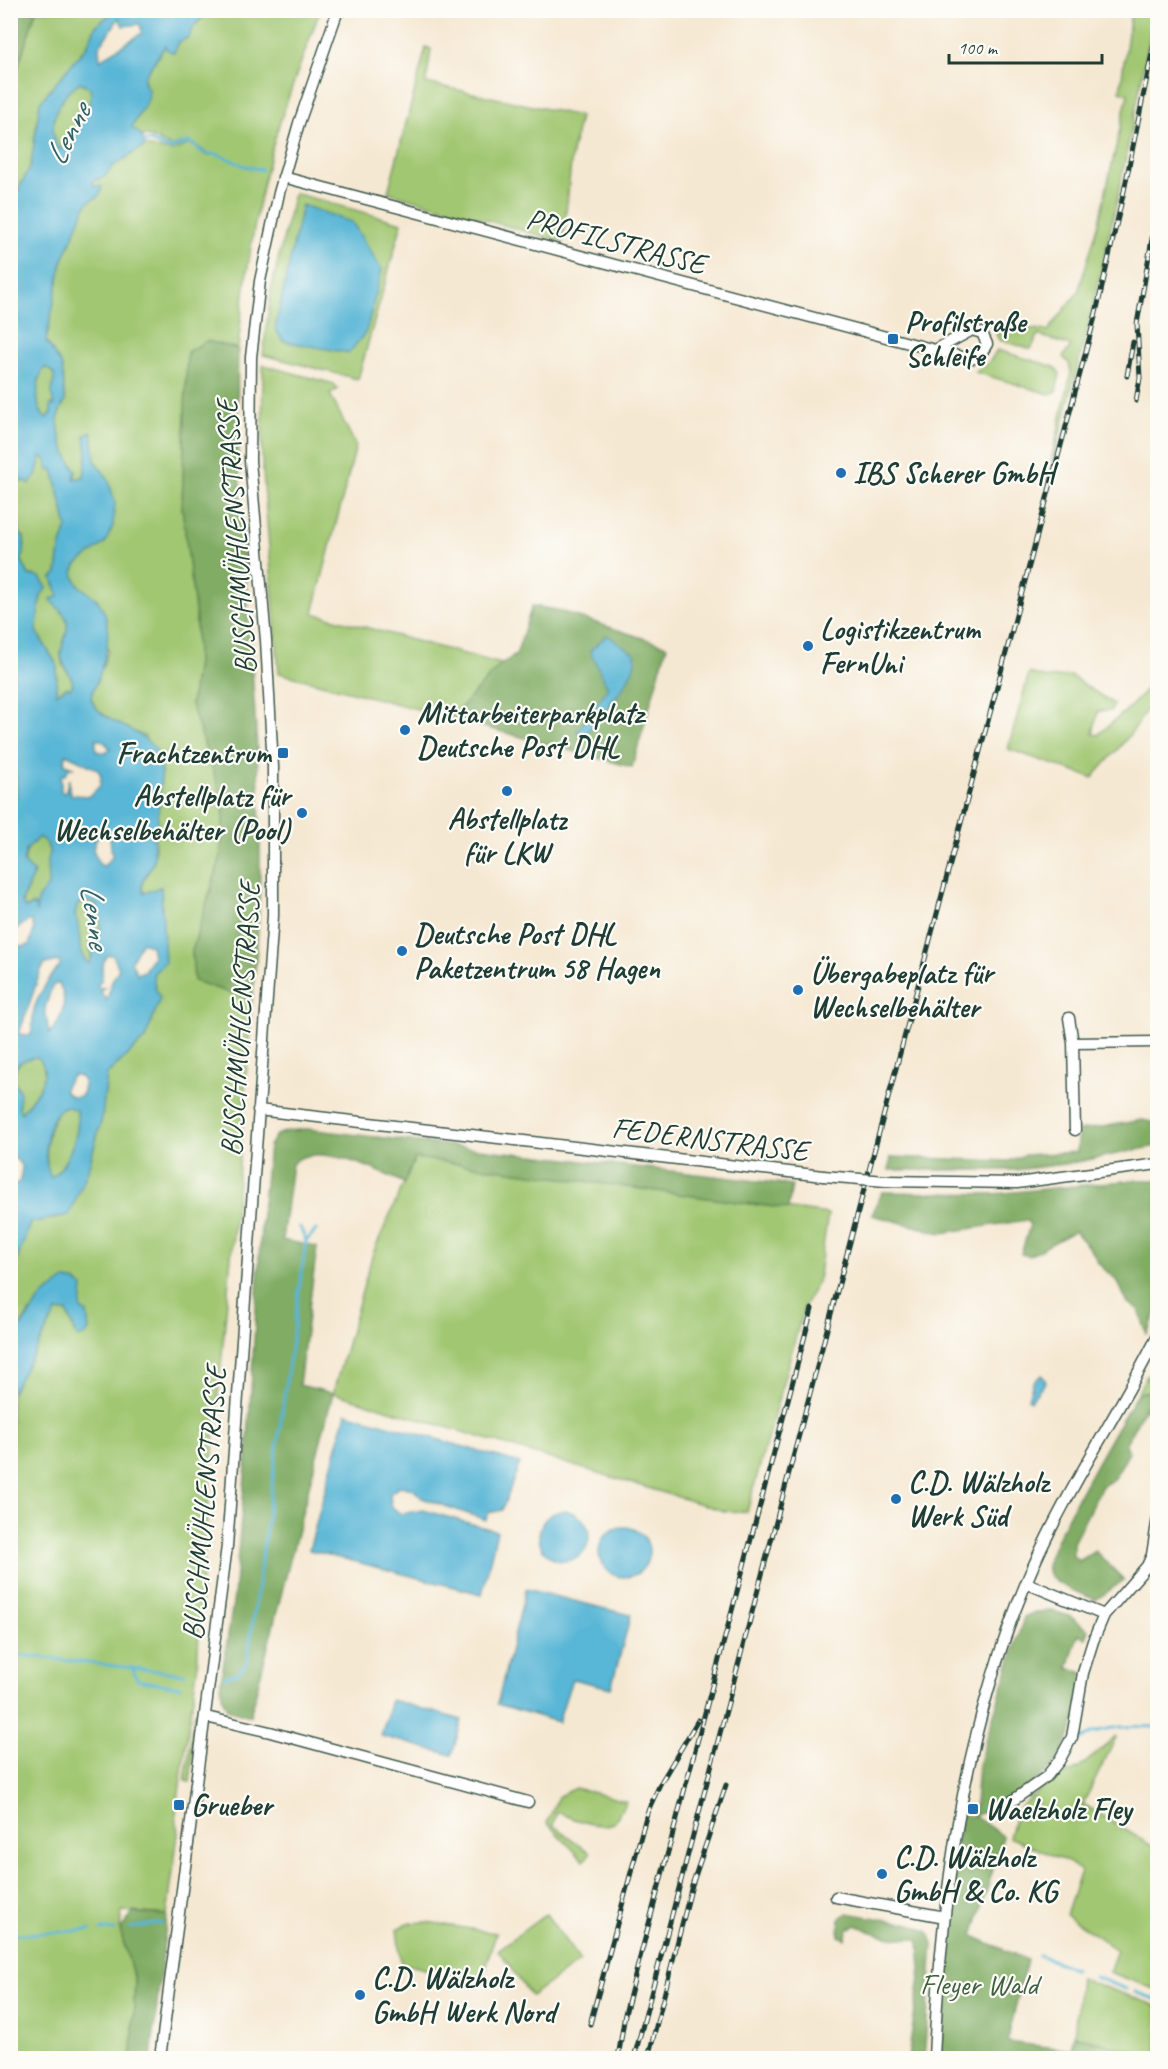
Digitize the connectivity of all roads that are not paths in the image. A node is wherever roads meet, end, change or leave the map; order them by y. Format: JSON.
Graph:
{"nodes":[{"id":1,"x":338,"y":10,"type":"edge"},
{"id":2,"x":283,"y":177,"type":"junction"},
{"id":3,"x":938,"y":349,"type":"dead end"},
{"id":4,"x":1069,"y":1018,"type":"dead end"},
{"id":5,"x":1158,"y":1042,"type":"edge"},
{"id":6,"x":1073,"y":1043,"type":"junction"},
{"id":7,"x":258,"y":1110,"type":"junction"},
{"id":8,"x":1075,"y":1130,"type":"dead end"},
{"id":9,"x":1158,"y":1164,"type":"edge"},
{"id":10,"x":1158,"y":1335,"type":"edge"},
{"id":11,"x":1158,"y":1389,"type":"edge"},
{"id":12,"x":1158,"y":1397,"type":"edge"},
{"id":13,"x":1158,"y":1517,"type":"edge"},
{"id":14,"x":1155,"y":1556,"type":"edge"},
{"id":15,"x":1026,"y":1583,"type":"junction"},
{"id":16,"x":1104,"y":1616,"type":"junction"},
{"id":17,"x":206,"y":1717,"type":"junction"},
{"id":18,"x":1012,"y":1801,"type":"dead end"},
{"id":19,"x":528,"y":1802,"type":"dead end"},
{"id":20,"x":836,"y":1897,"type":"dead end"},
{"id":21,"x":945,"y":1917,"type":"junction"},
{"id":22,"x":160,"y":2058,"type":"edge"},
{"id":23,"x":934,"y":2058,"type":"edge"}],
"edges":[{"from":1,"to":2,"type":"street","name":"BUSCHMÜHLENSTRASSE"},
{"from":2,"to":3,"type":"street","name":"PROFILSTRASSE"},
{"from":2,"to":7,"type":"street","name":"BUSCHMÜHLENSTRASSE"},
{"from":4,"to":6,"type":"street"},
{"from":5,"to":6,"type":"street"},
{"from":6,"to":8,"type":"street"},
{"from":7,"to":9,"type":"street","name":"FEDERNSTRASSE","bridge":true},
{"from":7,"to":17,"type":"street","name":"BUSCHMÜHLENSTRASSE"},
{"from":10,"to":15,"type":"street"},
{"from":11,"to":12,"type":"street"},
{"from":13,"to":14,"type":"street"},
{"from":14,"to":16,"type":"street"},
{"from":15,"to":16,"type":"street"},
{"from":15,"to":21,"type":"street"},
{"from":16,"to":18,"type":"street"},
{"from":17,"to":19,"type":"street"},
{"from":17,"to":22,"type":"street","name":"BUSCHMÜHLENSTRASSE"},
{"from":20,"to":21,"type":"street"},
{"from":21,"to":23,"type":"street"}]}
